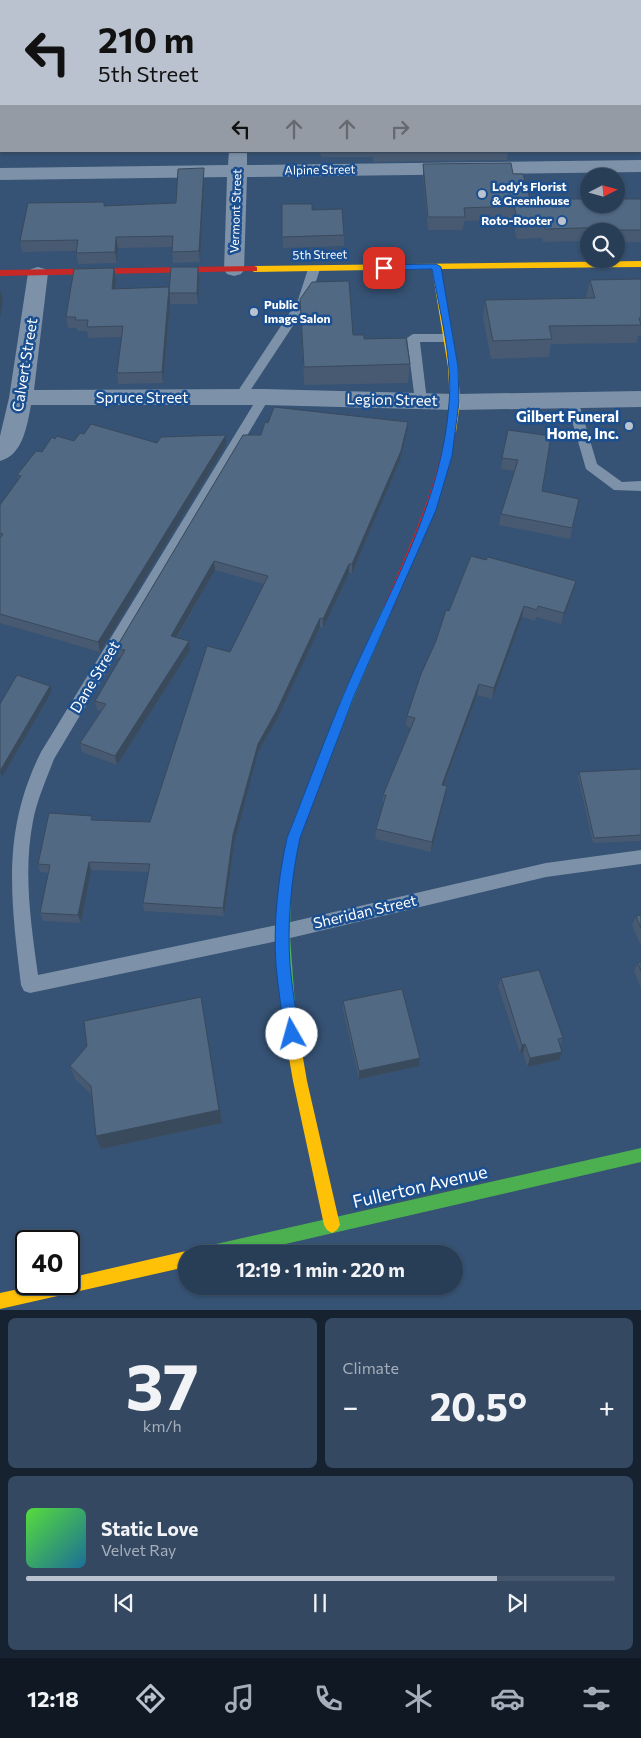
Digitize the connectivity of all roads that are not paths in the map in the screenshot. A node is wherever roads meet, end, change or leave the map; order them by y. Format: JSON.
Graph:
{"nodes":[{"id":1,"x":238,"y":152,"type":"edge"},
{"id":2,"x":641,"y":166,"type":"edge"},
{"id":3,"x":237,"y":171,"type":"junction"},
{"id":4,"x":0,"y":174,"type":"edge"},
{"id":5,"x":641,"y":264,"type":"edge"},
{"id":6,"x":436,"y":267,"type":"junction"},
{"id":7,"x":314,"y":268,"type":"junction"},
{"id":8,"x":234,"y":270,"type":"junction"},
{"id":9,"x":0,"y":273,"type":"edge"},
{"id":10,"x":38,"y":273,"type":"junction"},
{"id":11,"x":448,"y":338,"type":"junction"},
{"id":12,"x":240,"y":397,"type":"junction"},
{"id":13,"x":264,"y":397,"type":"junction"},
{"id":14,"x":20,"y":398,"type":"junction"},
{"id":15,"x":641,"y":399,"type":"edge"},
{"id":16,"x":572,"y":400,"type":"junction"},
{"id":17,"x":421,"y":401,"type":"junction"},
{"id":18,"x":454,"y":402,"type":"junction"},
{"id":19,"x":7,"y":435,"type":"edge"},
{"id":20,"x":0,"y":453,"type":"edge"},
{"id":21,"x":641,"y":486,"type":"edge"},
{"id":22,"x":641,"y":857,"type":"edge"},
{"id":23,"x":282,"y":932,"type":"junction"},
{"id":24,"x":30,"y":985,"type":"joint"},
{"id":25,"x":641,"y":1155,"type":"edge"},
{"id":26,"x":332,"y":1225,"type":"junction"},
{"id":27,"x":246,"y":1245,"type":"edge"},
{"id":28,"x":178,"y":1261,"type":"edge"},
{"id":29,"x":0,"y":1301,"type":"edge"}],
"edges":[{"from":1,"to":3,"type":"street","name":"Vermont Street"},
{"from":2,"to":3,"type":"street","name":"Alpine Street"},
{"from":3,"to":4,"type":"street","name":"Alpine Street"},
{"from":3,"to":8,"type":"street","name":"Vermont Street"},
{"from":5,"to":6,"type":"street","name":"5th Street"},
{"from":6,"to":7,"type":"street","name":"5th Street"},
{"from":6,"to":11,"type":"street"},
{"from":7,"to":8,"type":"street","name":"5th Street"},
{"from":7,"to":12,"type":"lane"},
{"from":8,"to":10,"type":"street","name":"5th Street"},
{"from":9,"to":10,"type":"street","name":"5th Street"},
{"from":10,"to":14,"type":"street","name":"Calvert Street"},
{"from":11,"to":17,"type":"lane"},
{"from":11,"to":18,"type":"street"},
{"from":12,"to":13,"type":"street","name":"Spruce Street"},
{"from":12,"to":14,"type":"street","name":"Spruce Street"},
{"from":13,"to":17,"type":"street","name":"Legion Street"},
{"from":13,"to":24,"type":"lane","name":"Dane Street"},
{"from":14,"to":19,"type":"street","name":"Calvert Street"},
{"from":15,"to":16,"type":"street","name":"Legion Street"},
{"from":16,"to":18,"type":"street","name":"Legion Street"},
{"from":16,"to":21,"type":"lane"},
{"from":17,"to":18,"type":"street","name":"Legion Street"},
{"from":18,"to":23,"type":"street"},
{"from":19,"to":20,"type":"street","name":"Calvert Street"},
{"from":22,"to":23,"type":"lane","name":"Sheridan Street"},
{"from":23,"to":24,"type":"lane","name":"Sheridan Street"},
{"from":23,"to":26,"type":"street"},
{"from":25,"to":26,"type":"street","name":"Fullerton Avenue"},
{"from":26,"to":27,"type":"street","name":"Fullerton Avenue"},
{"from":28,"to":29,"type":"street"}]}
